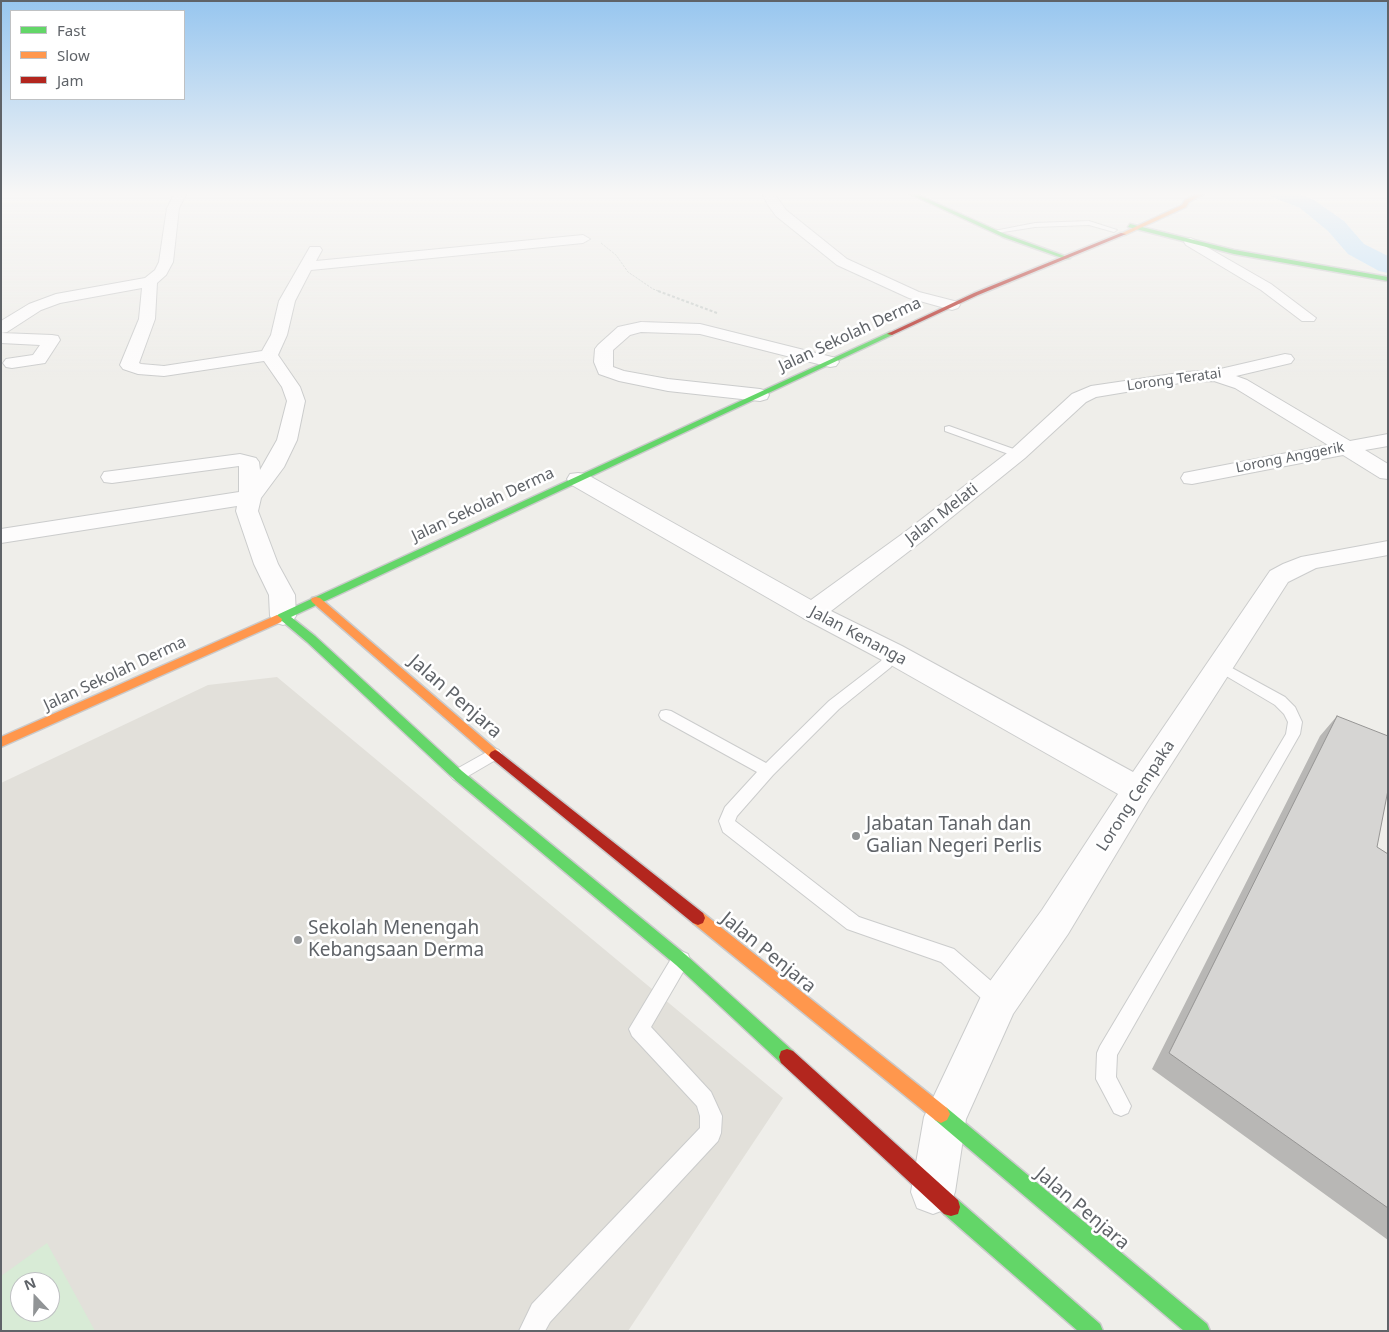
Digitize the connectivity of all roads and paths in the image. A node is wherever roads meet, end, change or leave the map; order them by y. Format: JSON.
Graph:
{"nodes":[{"id":1,"x":167,"y":255,"type":"edge"},
{"id":2,"x":311,"y":255,"type":"edge"},
{"id":3,"x":413,"y":255,"type":"edge"},
{"id":4,"x":616,"y":255,"type":"edge"},
{"id":5,"x":833,"y":255,"type":"edge"},
{"id":6,"x":1035,"y":255,"type":"edge"},
{"id":7,"x":1060,"y":255,"type":"edge"},
{"id":8,"x":1062,"y":255,"type":"edge"},
{"id":9,"x":1211,"y":255,"type":"edge"},
{"id":10,"x":1252,"y":255,"type":"edge"},
{"id":11,"x":1029,"y":265,"type":"junction"},
{"id":12,"x":306,"y":266,"type":"junction"},
{"id":13,"x":1388,"y":279,"type":"edge"},
{"id":14,"x":150,"y":282,"type":"junction"},
{"id":15,"x":976,"y":294,"type":"junction"},
{"id":16,"x":952,"y":305,"type":"junction"},
{"id":17,"x":723,"y":316,"type":"dead end"},
{"id":18,"x":1308,"y":318,"type":"dead end"},
{"id":19,"x":1,"y":328,"type":"edge"},
{"id":20,"x":1,"y":338,"type":"edge"},
{"id":21,"x":269,"y":355,"type":"junction"},
{"id":22,"x":1285,"y":359,"type":"dead end"},
{"id":23,"x":830,"y":362,"type":"junction"},
{"id":24,"x":12,"y":363,"type":"dead end"},
{"id":25,"x":1216,"y":375,"type":"junction"},
{"id":26,"x":760,"y":395,"type":"junction"},
{"id":27,"x":1067,"y":408,"type":"joint"},
{"id":28,"x":949,"y":429,"type":"dead end"},
{"id":29,"x":1388,"y":440,"type":"edge"},
{"id":30,"x":1346,"y":447,"type":"junction"},
{"id":31,"x":1018,"y":454,"type":"junction"},
{"id":32,"x":1388,"y":473,"type":"edge"},
{"id":33,"x":112,"y":477,"type":"dead end"},
{"id":34,"x":1192,"y":478,"type":"dead end"},
{"id":35,"x":578,"y":479,"type":"junction"},
{"id":36,"x":250,"y":497,"type":"junction"},
{"id":37,"x":1,"y":536,"type":"edge"},
{"id":38,"x":1388,"y":548,"type":"edge"},
{"id":39,"x":316,"y":600,"type":"junction"},
{"id":40,"x":282,"y":605,"type":"junction"},
{"id":41,"x":812,"y":612,"type":"junction"},
{"id":42,"x":892,"y":653,"type":"junction"},
{"id":43,"x":1221,"y":667,"type":"junction"},
{"id":44,"x":666,"y":715,"type":"dead end"},
{"id":45,"x":1,"y":742,"type":"edge"},
{"id":46,"x":494,"y":754,"type":"junction"},
{"id":47,"x":768,"y":771,"type":"junction"},
{"id":48,"x":458,"y":775,"type":"junction"},
{"id":49,"x":1138,"y":790,"type":"junction"},
{"id":50,"x":681,"y":960,"type":"junction"},
{"id":51,"x":999,"y":1001,"type":"junction"},
{"id":52,"x":1121,"y":1106,"type":"dead end"},
{"id":53,"x":945,"y":1117,"type":"junction"},
{"id":54,"x":934,"y":1192,"type":"junction"},
{"id":55,"x":531,"y":1331,"type":"edge"},
{"id":56,"x":1093,"y":1331,"type":"edge"},
{"id":57,"x":1200,"y":1331,"type":"edge"}],
"edges":[{"from":1,"to":14,"type":"street"},
{"from":2,"to":12,"type":"street"},
{"from":3,"to":12,"type":"street"},
{"from":4,"to":17,"type":"path"},
{"from":5,"to":16,"type":"street"},
{"from":6,"to":11,"type":"street"},
{"from":7,"to":11,"type":"street","name":"Jalan Sekolah Derma"},
{"from":8,"to":15,"type":"street","name":"Jalan Sekolah Derma"},
{"from":9,"to":18,"type":"street"},
{"from":10,"to":13,"type":"street"},
{"from":11,"to":15,"type":"street","name":"Jalan Sekolah Derma"},
{"from":12,"to":21,"type":"street"},
{"from":14,"to":19,"type":"street"},
{"from":14,"to":21,"type":"street"},
{"from":15,"to":16,"type":"street","name":"Jalan Sekolah Derma"},
{"from":16,"to":23,"type":"street","name":"Jalan Sekolah Derma"},
{"from":20,"to":24,"type":"street"},
{"from":21,"to":36,"type":"street"},
{"from":22,"to":25,"type":"street","name":"Lorong Teratai"},
{"from":23,"to":26,"type":"street","name":"Jalan Sekolah Derma"},
{"from":23,"to":26,"type":"street"},
{"from":25,"to":27,"type":"street","name":"Lorong Teratai"},
{"from":25,"to":30,"type":"street"},
{"from":26,"to":35,"type":"street","name":"Jalan Sekolah Derma"},
{"from":27,"to":31,"type":"street","name":"Jalan Melati"},
{"from":28,"to":31,"type":"lane"},
{"from":29,"to":30,"type":"street","name":"Lorong Anggerik"},
{"from":30,"to":32,"type":"street"},
{"from":30,"to":34,"type":"street","name":"Lorong Anggerik"},
{"from":31,"to":41,"type":"street","name":"Jalan Melati"},
{"from":33,"to":36,"type":"street"},
{"from":35,"to":39,"type":"street","name":"Jalan Sekolah Derma"},
{"from":35,"to":41,"type":"street","name":"Jalan Kenanga"},
{"from":36,"to":37,"type":"street"},
{"from":36,"to":40,"type":"street"},
{"from":38,"to":43,"type":"street","name":"Lorong Cempaka"},
{"from":39,"to":40,"type":"street"},
{"from":39,"to":46,"type":"street","name":"Jalan Penjara"},
{"from":40,"to":45,"type":"street","name":"Jalan Sekolah Derma"},
{"from":40,"to":48,"type":"street"},
{"from":41,"to":42,"type":"street","name":"Jalan Kenanga"},
{"from":42,"to":47,"type":"lane"},
{"from":42,"to":49,"type":"street","name":"Jalan Kenanga"},
{"from":43,"to":49,"type":"street","name":"Lorong Cempaka"},
{"from":43,"to":52,"type":"lane"},
{"from":44,"to":47,"type":"lane"},
{"from":46,"to":48,"type":"lane"},
{"from":46,"to":53,"type":"street","name":"Jalan Penjara"},
{"from":47,"to":51,"type":"lane"},
{"from":48,"to":50,"type":"street"},
{"from":49,"to":51,"type":"street","name":"Lorong Cempaka"},
{"from":50,"to":54,"type":"street"},
{"from":50,"to":55,"type":"lane"},
{"from":51,"to":53,"type":"street","name":"Lorong Cempaka"},
{"from":53,"to":54,"type":"street","name":"Lorong Cempaka"},
{"from":53,"to":57,"type":"street","name":"Jalan Penjara"},
{"from":54,"to":56,"type":"street"}]}
